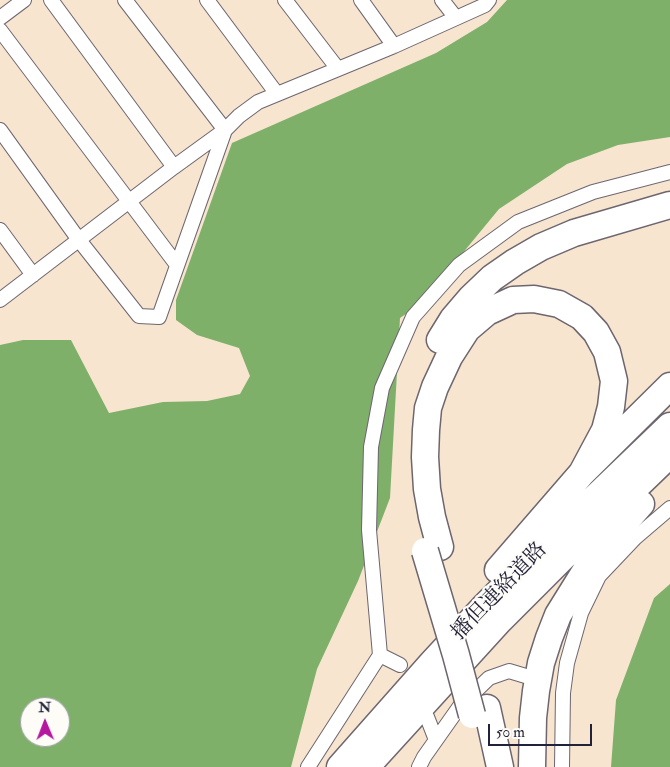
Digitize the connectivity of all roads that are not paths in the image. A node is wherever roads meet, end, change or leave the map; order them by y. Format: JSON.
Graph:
{"nodes":[{"id":1,"x":24,"y":0,"type":"edge"},
{"id":2,"x":51,"y":0,"type":"edge"},
{"id":3,"x":125,"y":0,"type":"edge"},
{"id":4,"x":206,"y":0,"type":"edge"},
{"id":5,"x":285,"y":0,"type":"edge"},
{"id":6,"x":361,"y":0,"type":"edge"},
{"id":7,"x":442,"y":0,"type":"edge"},
{"id":8,"x":489,"y":0,"type":"edge"},
{"id":9,"x":0,"y":18,"type":"edge"},
{"id":10,"x":456,"y":18,"type":"junction"},
{"id":11,"x":0,"y":30,"type":"edge"},
{"id":12,"x":394,"y":46,"type":"junction"},
{"id":13,"x":338,"y":70,"type":"junction"},
{"id":14,"x":277,"y":94,"type":"junction"},
{"id":15,"x":0,"y":130,"type":"edge"},
{"id":16,"x":225,"y":130,"type":"junction"},
{"id":17,"x":174,"y":167,"type":"junction"},
{"id":18,"x":670,"y":172,"type":"edge"},
{"id":19,"x":128,"y":202,"type":"junction"},
{"id":20,"x":670,"y":205,"type":"edge"},
{"id":21,"x":0,"y":230,"type":"edge"},
{"id":22,"x":79,"y":240,"type":"junction"},
{"id":23,"x":176,"y":265,"type":"junction"},
{"id":24,"x":33,"y":275,"type":"junction"},
{"id":25,"x":0,"y":300,"type":"edge"},
{"id":26,"x":670,"y":386,"type":"edge"},
{"id":27,"x":670,"y":426,"type":"edge"},
{"id":28,"x":670,"y":454,"type":"edge"},
{"id":29,"x":670,"y":472,"type":"edge"},
{"id":30,"x":582,"y":473,"type":"junction"},
{"id":31,"x":670,"y":508,"type":"edge"},
{"id":32,"x":432,"y":549,"type":"junction"},
{"id":33,"x":380,"y":655,"type":"junction"},
{"id":34,"x":400,"y":665,"type":"dead end"},
{"id":35,"x":529,"y":676,"type":"dead end"},
{"id":36,"x":547,"y":686,"type":"dead end"},
{"id":37,"x":563,"y":693,"type":"junction"},
{"id":38,"x":480,"y":711,"type":"junction"},
{"id":39,"x":427,"y":717,"type":"dead end"},
{"id":40,"x":436,"y":740,"type":"junction"},
{"id":41,"x":363,"y":755,"type":"edge"},
{"id":42,"x":308,"y":767,"type":"edge"},
{"id":43,"x":340,"y":767,"type":"edge"},
{"id":44,"x":419,"y":767,"type":"edge"},
{"id":45,"x":483,"y":767,"type":"edge"},
{"id":46,"x":500,"y":767,"type":"edge"},
{"id":47,"x":532,"y":767,"type":"edge"},
{"id":48,"x":562,"y":767,"type":"edge"}],
"edges":[{"from":1,"to":9,"type":"street"},
{"from":2,"to":17,"type":"street"},
{"from":3,"to":16,"type":"street"},
{"from":4,"to":14,"type":"street"},
{"from":5,"to":13,"type":"street"},
{"from":6,"to":12,"type":"street"},
{"from":7,"to":10,"type":"street"},
{"from":8,"to":10,"type":"street"},
{"from":10,"to":12,"type":"street"},
{"from":11,"to":19,"type":"street"},
{"from":12,"to":13,"type":"street"},
{"from":13,"to":14,"type":"street"},
{"from":14,"to":16,"type":"street"},
{"from":15,"to":22,"type":"street"},
{"from":16,"to":17,"type":"street"},
{"from":16,"to":23,"type":"street"},
{"from":17,"to":19,"type":"street"},
{"from":18,"to":33,"type":"street"},
{"from":19,"to":22,"type":"street"},
{"from":19,"to":23,"type":"street"},
{"from":20,"to":32,"type":"highway"},
{"from":21,"to":24,"type":"street"},
{"from":22,"to":23,"type":"street"},
{"from":22,"to":24,"type":"street"},
{"from":24,"to":25,"type":"street"},
{"from":26,"to":30,"type":"highway"},
{"from":27,"to":41,"type":"highway","name":"播但連絡道路"},
{"from":28,"to":41,"type":"highway","name":"播但連絡道路"},
{"from":29,"to":47,"type":"highway"},
{"from":30,"to":32,"type":"highway"},
{"from":30,"to":41,"type":"highway"},
{"from":31,"to":37,"type":"street"},
{"from":32,"to":38,"type":"highway"},
{"from":33,"to":34,"type":"street"},
{"from":33,"to":42,"type":"street"},
{"from":35,"to":40,"type":"street"},
{"from":36,"to":37,"type":"street"},
{"from":37,"to":48,"type":"street"},
{"from":38,"to":45,"type":"highway"},
{"from":38,"to":46,"type":"highway"},
{"from":39,"to":40,"type":"street"},
{"from":40,"to":44,"type":"street"},
{"from":41,"to":43,"type":"highway","name":"播但連絡道路"}]}
